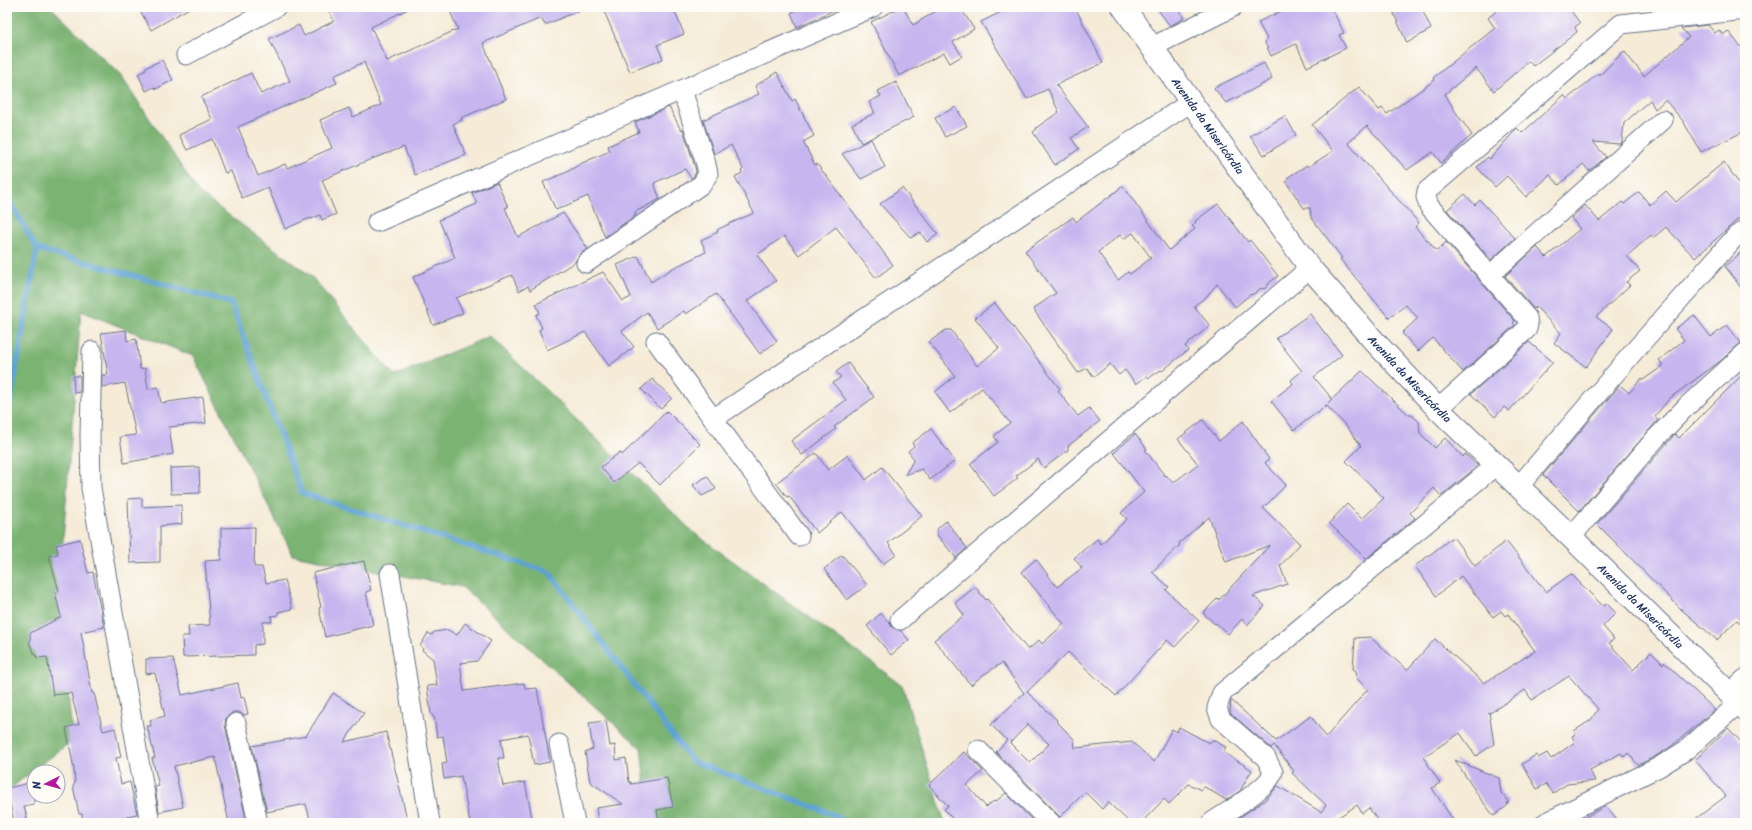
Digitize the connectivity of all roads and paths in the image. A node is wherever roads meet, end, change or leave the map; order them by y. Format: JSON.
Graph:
{"nodes":[{"id":1,"x":276,"y":7,"type":"edge"},
{"id":2,"x":873,"y":7,"type":"edge"},
{"id":3,"x":1123,"y":7,"type":"edge"},
{"id":4,"x":1227,"y":8,"type":"edge"},
{"id":5,"x":1745,"y":10,"type":"edge"},
{"id":6,"x":1623,"y":15,"type":"edge"},
{"id":7,"x":1152,"y":47,"type":"junction"},
{"id":8,"x":186,"y":55,"type":"dead end"},
{"id":9,"x":682,"y":90,"type":"junction"},
{"id":10,"x":1191,"y":102,"type":"junction"},
{"id":11,"x":1663,"y":120,"type":"dead end"},
{"id":12,"x":377,"y":222,"type":"dead end"},
{"id":13,"x":1745,"y":230,"type":"edge"},
{"id":14,"x":586,"y":263,"type":"dead end"},
{"id":15,"x":1310,"y":268,"type":"junction"},
{"id":16,"x":1489,"y":276,"type":"junction"},
{"id":17,"x":656,"y":340,"type":"dead end"},
{"id":18,"x":92,"y":352,"type":"dead end"},
{"id":19,"x":1745,"y":353,"type":"edge"},
{"id":20,"x":1438,"y":409,"type":"junction"},
{"id":21,"x":713,"y":419,"type":"junction"},
{"id":22,"x":1495,"y":466,"type":"junction"},
{"id":23,"x":1519,"y":486,"type":"junction"},
{"id":24,"x":799,"y":536,"type":"dead end"},
{"id":25,"x":1571,"y":537,"type":"junction"},
{"id":26,"x":390,"y":574,"type":"dead end"},
{"id":27,"x":900,"y":620,"type":"dead end"},
{"id":28,"x":1745,"y":679,"type":"edge"},
{"id":29,"x":1738,"y":702,"type":"edge"},
{"id":30,"x":236,"y":723,"type":"dead end"},
{"id":31,"x":559,"y":744,"type":"dead end"},
{"id":32,"x":978,"y":750,"type":"dead end"},
{"id":33,"x":150,"y":823,"type":"edge"},
{"id":34,"x":258,"y":823,"type":"edge"},
{"id":35,"x":430,"y":823,"type":"edge"},
{"id":36,"x":575,"y":823,"type":"edge"},
{"id":37,"x":1051,"y":823,"type":"edge"},
{"id":38,"x":1210,"y":823,"type":"edge"},
{"id":39,"x":1545,"y":823,"type":"edge"}],
"edges":[{"from":1,"to":8,"type":"street"},
{"from":2,"to":9,"type":"street"},
{"from":3,"to":7,"type":"street","name":"Avenida da Misericórdia"},
{"from":4,"to":7,"type":"street"},
{"from":5,"to":6,"type":"street"},
{"from":6,"to":16,"type":"street"},
{"from":7,"to":10,"type":"street","name":"Avenida da Misericórdia"},
{"from":9,"to":12,"type":"street"},
{"from":9,"to":14,"type":"street"},
{"from":10,"to":15,"type":"street","name":"Avenida da Misericórdia"},
{"from":10,"to":21,"type":"street"},
{"from":11,"to":16,"type":"street"},
{"from":13,"to":23,"type":"street"},
{"from":15,"to":20,"type":"street","name":"Avenida da Misericórdia"},
{"from":15,"to":27,"type":"street"},
{"from":16,"to":20,"type":"street"},
{"from":17,"to":21,"type":"street"},
{"from":18,"to":33,"type":"street"},
{"from":19,"to":25,"type":"street"},
{"from":20,"to":22,"type":"street","name":"Avenida da Misericórdia"},
{"from":21,"to":24,"type":"street"},
{"from":22,"to":23,"type":"street","name":"Avenida da Misericórdia"},
{"from":22,"to":38,"type":"street"},
{"from":23,"to":25,"type":"street","name":"Avenida da Misericórdia"},
{"from":25,"to":29,"type":"street","name":"Avenida da Misericórdia"},
{"from":26,"to":35,"type":"street"},
{"from":28,"to":29,"type":"street"},
{"from":29,"to":39,"type":"street"},
{"from":30,"to":34,"type":"street"},
{"from":31,"to":36,"type":"street"},
{"from":32,"to":37,"type":"street"}]}
